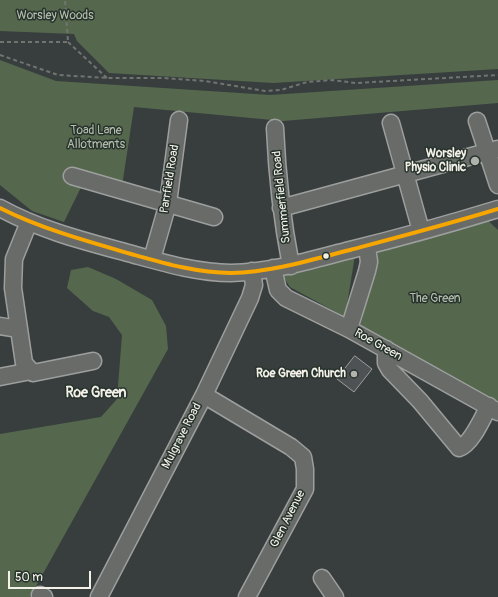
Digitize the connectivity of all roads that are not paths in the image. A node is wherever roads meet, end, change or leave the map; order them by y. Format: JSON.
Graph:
{"nodes":[{"id":1,"x":179,"y":120,"type":"dead end"},
{"id":2,"x":477,"y":121,"type":"dead end"},
{"id":3,"x":391,"y":123,"type":"dead end"},
{"id":4,"x":275,"y":128,"type":"dead end"},
{"id":5,"x":493,"y":151,"type":"edge"},
{"id":6,"x":405,"y":175,"type":"junction"},
{"id":7,"x":72,"y":176,"type":"dead end"},
{"id":8,"x":498,"y":185,"type":"edge"},
{"id":9,"x":168,"y":204,"type":"junction"},
{"id":10,"x":0,"y":208,"type":"edge"},
{"id":11,"x":281,"y":208,"type":"junction"},
{"id":12,"x":494,"y":214,"type":"edge"},
{"id":13,"x":214,"y":217,"type":"dead end"},
{"id":14,"x":29,"y":222,"type":"junction"},
{"id":15,"x":421,"y":231,"type":"junction"},
{"id":16,"x":367,"y":246,"type":"junction"},
{"id":17,"x":152,"y":259,"type":"junction"},
{"id":18,"x":291,"y":266,"type":"junction"},
{"id":19,"x":273,"y":268,"type":"junction"},
{"id":20,"x":252,"y":271,"type":"junction"},
{"id":21,"x":0,"y":326,"type":"edge"},
{"id":22,"x":18,"y":329,"type":"junction"},
{"id":23,"x":349,"y":329,"type":"junction"},
{"id":24,"x":386,"y":350,"type":"junction"},
{"id":25,"x":94,"y":361,"type":"dead end"},
{"id":26,"x":31,"y":371,"type":"junction"},
{"id":27,"x":0,"y":377,"type":"edge"},
{"id":28,"x":204,"y":395,"type":"junction"},
{"id":29,"x":494,"y":409,"type":"edge"},
{"id":30,"x":322,"y":578,"type":"dead end"},
{"id":31,"x":99,"y":597,"type":"edge"},
{"id":32,"x":247,"y":597,"type":"edge"},
{"id":33,"x":335,"y":597,"type":"edge"}],
"edges":[{"from":1,"to":9,"type":"street","name":"Parrfield Road"},
{"from":2,"to":5,"type":"street"},
{"from":3,"to":6,"type":"street"},
{"from":4,"to":11,"type":"street","name":"Summerfield Road"},
{"from":5,"to":6,"type":"street"},
{"from":5,"to":8,"type":"street"},
{"from":6,"to":11,"type":"street"},
{"from":6,"to":15,"type":"street"},
{"from":7,"to":9,"type":"street"},
{"from":9,"to":13,"type":"street"},
{"from":9,"to":17,"type":"street","name":"Parrfield Road"},
{"from":10,"to":14,"type":"street"},
{"from":11,"to":18,"type":"street","name":"Summerfield Road"},
{"from":12,"to":15,"type":"street"},
{"from":14,"to":17,"type":"street"},
{"from":14,"to":22,"type":"street"},
{"from":15,"to":16,"type":"street"},
{"from":16,"to":18,"type":"street"},
{"from":16,"to":23,"type":"street"},
{"from":17,"to":20,"type":"street"},
{"from":18,"to":19,"type":"street"},
{"from":19,"to":20,"type":"street"},
{"from":19,"to":23,"type":"street","name":"Roe Green"},
{"from":20,"to":28,"type":"street","name":"Mulgrave Road"},
{"from":21,"to":22,"type":"street"},
{"from":22,"to":26,"type":"street"},
{"from":23,"to":24,"type":"street","name":"Roe Green"},
{"from":24,"to":29,"type":"street","name":"Roe Green"},
{"from":24,"to":29,"type":"street"},
{"from":25,"to":26,"type":"street"},
{"from":26,"to":27,"type":"street"},
{"from":28,"to":31,"type":"street","name":"Mulgrave Road"},
{"from":28,"to":32,"type":"street","name":"Glen Avenue"},
{"from":30,"to":33,"type":"street"}]}
